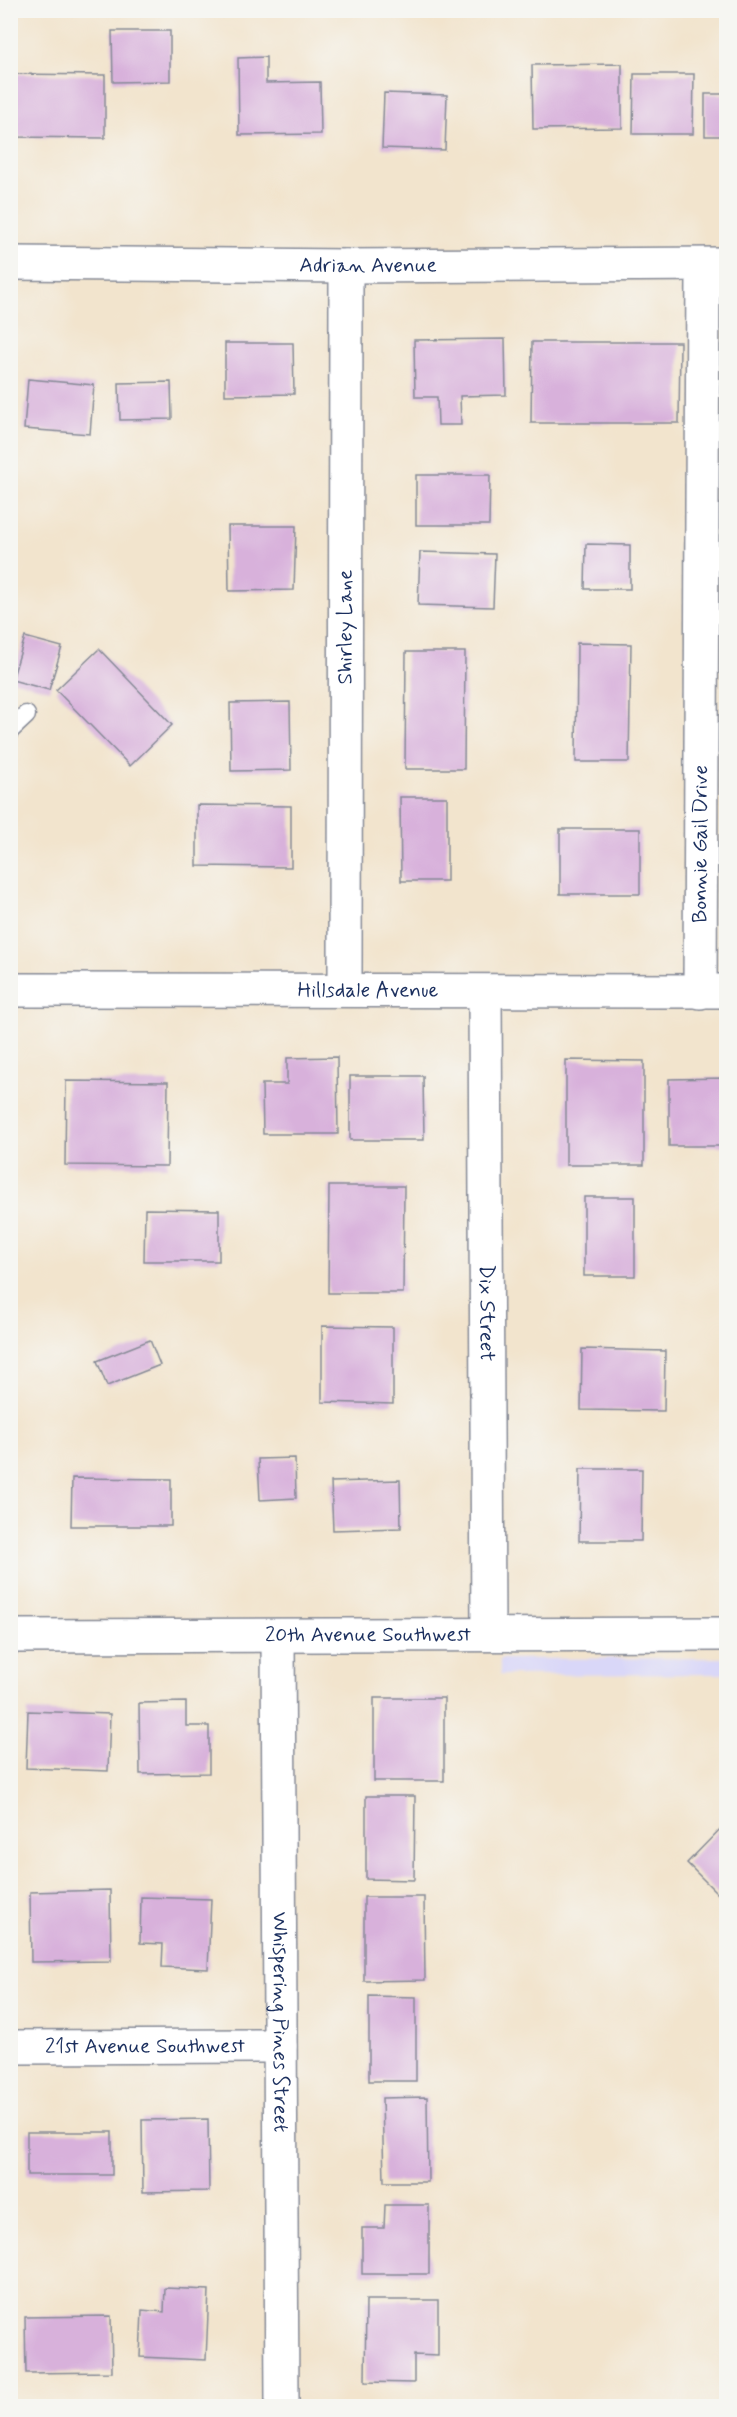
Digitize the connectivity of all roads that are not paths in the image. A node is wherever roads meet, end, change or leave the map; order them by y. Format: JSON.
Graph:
{"nodes":[{"id":1,"x":10,"y":263,"type":"edge"},
{"id":2,"x":715,"y":264,"type":"edge"},
{"id":3,"x":346,"y":266,"type":"junction"},
{"id":4,"x":26,"y":716,"type":"dead end"},
{"id":5,"x":10,"y":730,"type":"edge"},
{"id":6,"x":345,"y":989,"type":"junction"},
{"id":7,"x":10,"y":990,"type":"edge"},
{"id":8,"x":713,"y":991,"type":"edge"},
{"id":9,"x":485,"y":992,"type":"junction"},
{"id":10,"x":488,"y":1634,"type":"junction"},
{"id":11,"x":726,"y":1634,"type":"edge"},
{"id":12,"x":10,"y":1636,"type":"edge"},
{"id":13,"x":278,"y":1636,"type":"junction"},
{"id":14,"x":280,"y":2046,"type":"junction"},
{"id":15,"x":10,"y":2047,"type":"edge"},
{"id":16,"x":282,"y":2406,"type":"edge"}],
"edges":[{"from":1,"to":3,"type":"street","name":"Adrian Avenue"},
{"from":2,"to":3,"type":"street","name":"Adrian Avenue"},
{"from":2,"to":8,"type":"street","name":"Bonnie Gail Drive"},
{"from":3,"to":6,"type":"street","name":"Shirley Lane"},
{"from":4,"to":5,"type":"lane"},
{"from":6,"to":7,"type":"street","name":"Hillsdale Avenue"},
{"from":6,"to":9,"type":"street","name":"Hillsdale Avenue"},
{"from":8,"to":9,"type":"street","name":"Hillsdale Avenue"},
{"from":9,"to":10,"type":"street","name":"Dix Street"},
{"from":10,"to":11,"type":"street","name":"20th Avenue Southwest"},
{"from":10,"to":13,"type":"street","name":"20th Avenue Southwest"},
{"from":12,"to":13,"type":"street","name":"20th Avenue Southwest"},
{"from":13,"to":14,"type":"street","name":"Whispering Pines Street"},
{"from":14,"to":15,"type":"street","name":"21st Avenue Southwest"},
{"from":14,"to":16,"type":"street","name":"Whispering Pines Street"}]}
